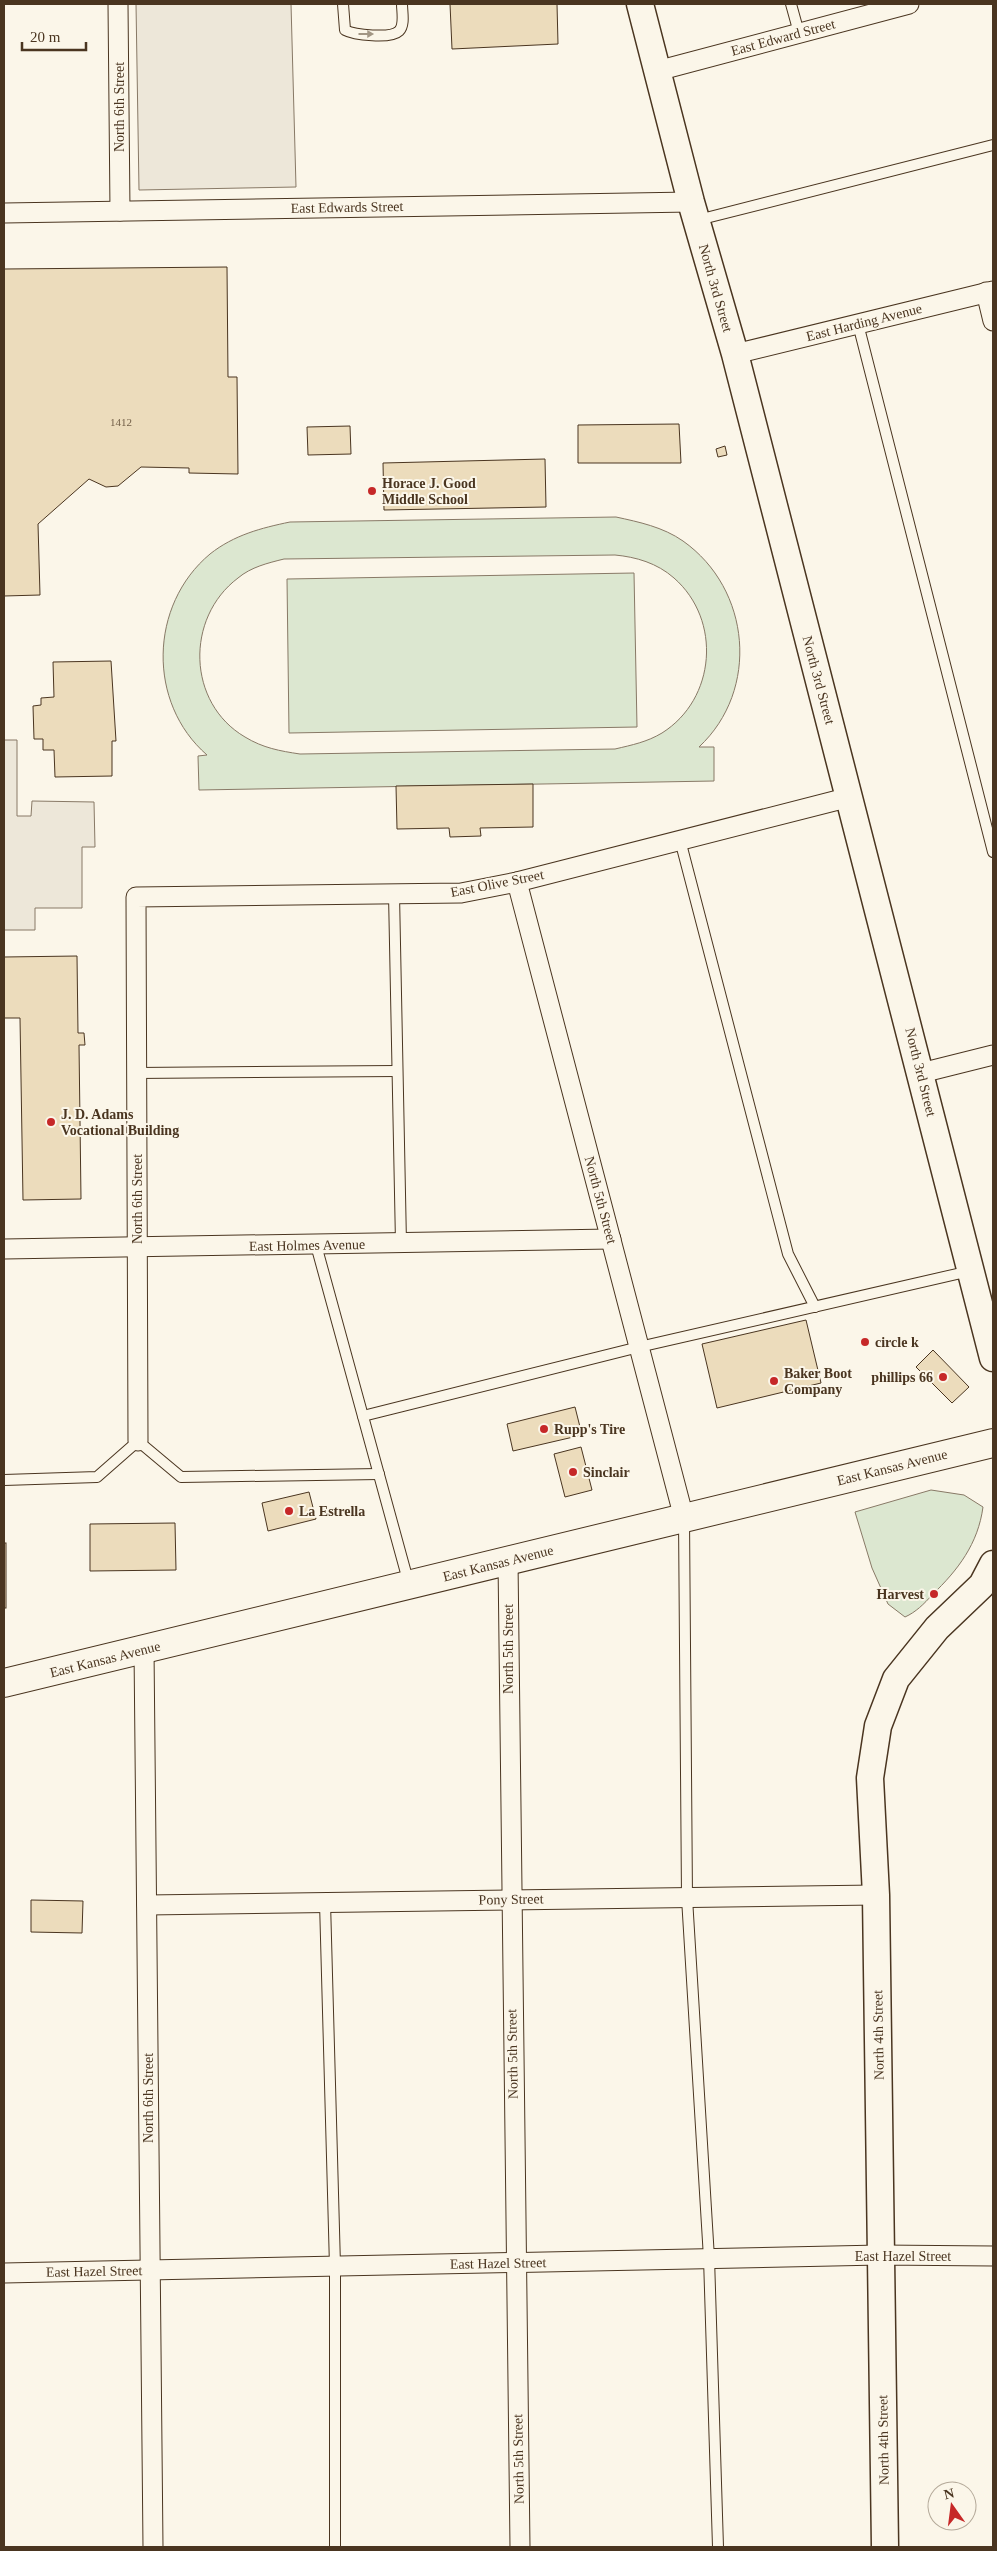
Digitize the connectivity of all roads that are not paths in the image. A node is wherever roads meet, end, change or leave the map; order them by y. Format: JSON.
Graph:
{"nodes":[{"id":1,"x":118,"y":4,"type":"edge"},
{"id":2,"x":343,"y":4,"type":"edge"},
{"id":3,"x":402,"y":4,"type":"edge"},
{"id":4,"x":640,"y":4,"type":"edge"},
{"id":5,"x":791,"y":4,"type":"edge"},
{"id":6,"x":909,"y":4,"type":"edge"},
{"id":7,"x":798,"y":33,"type":"junction"},
{"id":8,"x":657,"y":71,"type":"junction"},
{"id":9,"x":993,"y":145,"type":"edge"},
{"id":10,"x":120,"y":211,"type":"junction"},
{"id":11,"x":694,"y":211,"type":"junction"},
{"id":12,"x":4,"y":213,"type":"edge"},
{"id":13,"x":990,"y":292,"type":"edge"},
{"id":14,"x":993,"y":321,"type":"edge"},
{"id":15,"x":858,"y":324,"type":"junction"},
{"id":16,"x":735,"y":354,"type":"junction"},
{"id":17,"x":850,"y":798,"type":"junction"},
{"id":18,"x":680,"y":840,"type":"junction"},
{"id":19,"x":993,"y":852,"type":"edge"},
{"id":20,"x":517,"y":882,"type":"junction"},
{"id":21,"x":394,"y":894,"type":"junction"},
{"id":22,"x":136,"y":897,"type":"joint"},
{"id":23,"x":993,"y":1055,"type":"edge"},
{"id":24,"x":397,"y":1071,"type":"junction"},
{"id":25,"x":136,"y":1072,"type":"junction"},
{"id":26,"x":921,"y":1073,"type":"junction"},
{"id":27,"x":611,"y":1239,"type":"junction"},
{"id":28,"x":401,"y":1243,"type":"junction"},
{"id":29,"x":316,"y":1245,"type":"junction"},
{"id":30,"x":137,"y":1247,"type":"junction"},
{"id":31,"x":4,"y":1249,"type":"edge"},
{"id":32,"x":971,"y":1271,"type":"junction"},
{"id":33,"x":815,"y":1307,"type":"junction"},
{"id":34,"x":640,"y":1347,"type":"junction"},
{"id":35,"x":993,"y":1358,"type":"edge"},
{"id":36,"x":363,"y":1416,"type":"junction"},
{"id":37,"x":138,"y":1441,"type":"junction"},
{"id":38,"x":993,"y":1443,"type":"edge"},
{"id":39,"x":379,"y":1474,"type":"junction"},
{"id":40,"x":4,"y":1480,"type":"edge"},
{"id":41,"x":684,"y":1518,"type":"junction"},
{"id":42,"x":508,"y":1560,"type":"junction"},
{"id":43,"x":990,"y":1580,"type":"edge"},
{"id":44,"x":409,"y":1585,"type":"junction"},
{"id":45,"x":144,"y":1649,"type":"junction"},
{"id":46,"x":4,"y":1683,"type":"edge"},
{"id":47,"x":876,"y":1895,"type":"junction"},
{"id":48,"x":687,"y":1898,"type":"junction"},
{"id":49,"x":510,"y":1899,"type":"junction"},
{"id":50,"x":325,"y":1902,"type":"junction"},
{"id":51,"x":147,"y":1905,"type":"junction"},
{"id":52,"x":880,"y":2255,"type":"junction"},
{"id":53,"x":993,"y":2256,"type":"edge"},
{"id":54,"x":709,"y":2258,"type":"junction"},
{"id":55,"x":515,"y":2262,"type":"junction"},
{"id":56,"x":335,"y":2266,"type":"junction"},
{"id":57,"x":150,"y":2270,"type":"junction"},
{"id":58,"x":4,"y":2273,"type":"edge"},
{"id":59,"x":153,"y":2547,"type":"edge"},
{"id":60,"x":335,"y":2547,"type":"edge"},
{"id":61,"x":520,"y":2547,"type":"edge"},
{"id":62,"x":718,"y":2547,"type":"edge"},
{"id":63,"x":885,"y":2547,"type":"edge"}],
"edges":[{"from":1,"to":10,"type":"street","name":"North 6th Street"},
{"from":2,"to":3,"type":"lane","one_way":true},
{"from":4,"to":8,"type":"main road","name":"North 3rd Street"},
{"from":5,"to":7,"type":"lane"},
{"from":6,"to":7,"type":"street","name":"East Edward Street"},
{"from":7,"to":8,"type":"street","name":"East Edward Street"},
{"from":8,"to":11,"type":"main road","name":"North 3rd Street"},
{"from":9,"to":11,"type":"lane"},
{"from":10,"to":11,"type":"street","name":"East Edwards Street"},
{"from":10,"to":12,"type":"street","name":"East Edwards Street"},
{"from":11,"to":16,"type":"main road","name":"North 3rd Street"},
{"from":13,"to":14,"type":"street"},
{"from":13,"to":15,"type":"street","name":"East Harding Avenue"},
{"from":15,"to":16,"type":"street","name":"East Harding Avenue"},
{"from":15,"to":19,"type":"lane"},
{"from":16,"to":17,"type":"main road","name":"North 3rd Street"},
{"from":17,"to":18,"type":"street","name":"East Olive Street"},
{"from":17,"to":26,"type":"main road","name":"North 3rd Street"},
{"from":18,"to":20,"type":"street","name":"East Olive Street"},
{"from":18,"to":33,"type":"lane"},
{"from":20,"to":21,"type":"street","name":"East Olive Street"},
{"from":20,"to":27,"type":"street","name":"North 5th Street"},
{"from":21,"to":22,"type":"street","name":"East Olive Street"},
{"from":21,"to":24,"type":"lane"},
{"from":22,"to":25,"type":"street","name":"North 6th Street"},
{"from":23,"to":26,"type":"street"},
{"from":24,"to":25,"type":"lane"},
{"from":24,"to":28,"type":"lane"},
{"from":25,"to":30,"type":"street","name":"North 6th Street"},
{"from":26,"to":32,"type":"main road","name":"North 3rd Street"},
{"from":27,"to":28,"type":"street","name":"East Holmes Avenue"},
{"from":27,"to":34,"type":"street","name":"North 5th Street"},
{"from":28,"to":29,"type":"street","name":"East Holmes Avenue"},
{"from":29,"to":30,"type":"street","name":"East Holmes Avenue"},
{"from":29,"to":36,"type":"lane"},
{"from":30,"to":31,"type":"street","name":"East Holmes Avenue"},
{"from":30,"to":37,"type":"street","name":"North 6th Street"},
{"from":32,"to":33,"type":"lane"},
{"from":32,"to":35,"type":"main road","name":"North 3rd Street"},
{"from":33,"to":34,"type":"lane"},
{"from":34,"to":36,"type":"lane"},
{"from":34,"to":41,"type":"street","name":"North 5th Street"},
{"from":36,"to":39,"type":"lane"},
{"from":37,"to":39,"type":"lane"},
{"from":37,"to":40,"type":"lane"},
{"from":38,"to":41,"type":"main road","name":"East Kansas Avenue"},
{"from":39,"to":44,"type":"lane"},
{"from":41,"to":42,"type":"main road","name":"East Kansas Avenue"},
{"from":41,"to":48,"type":"lane"},
{"from":42,"to":44,"type":"main road","name":"East Kansas Avenue"},
{"from":42,"to":49,"type":"street","name":"North 5th Street"},
{"from":43,"to":47,"type":"main road","name":"North 4th Street"},
{"from":44,"to":45,"type":"main road","name":"East Kansas Avenue"},
{"from":45,"to":46,"type":"main road","name":"East Kansas Avenue"},
{"from":45,"to":51,"type":"street","name":"North 6th Street"},
{"from":47,"to":48,"type":"street","name":"Pony Street"},
{"from":47,"to":52,"type":"main road","name":"North 4th Street"},
{"from":48,"to":49,"type":"street","name":"Pony Street"},
{"from":48,"to":54,"type":"lane"},
{"from":49,"to":50,"type":"street","name":"Pony Street"},
{"from":49,"to":55,"type":"street","name":"North 5th Street"},
{"from":50,"to":51,"type":"street","name":"Pony Street"},
{"from":50,"to":56,"type":"lane"},
{"from":51,"to":57,"type":"street","name":"North 6th Street"},
{"from":52,"to":53,"type":"street","name":"East Hazel Street"},
{"from":52,"to":54,"type":"street","name":"East Hazel Street"},
{"from":52,"to":63,"type":"main road","name":"North 4th Street"},
{"from":54,"to":55,"type":"street","name":"East Hazel Street"},
{"from":54,"to":62,"type":"lane"},
{"from":55,"to":56,"type":"street","name":"East Hazel Street"},
{"from":55,"to":61,"type":"street","name":"North 5th Street"},
{"from":56,"to":57,"type":"street","name":"East Hazel Street"},
{"from":56,"to":60,"type":"lane"},
{"from":57,"to":58,"type":"street","name":"East Hazel Street"},
{"from":57,"to":59,"type":"street","name":"North 6th Street"}]}
